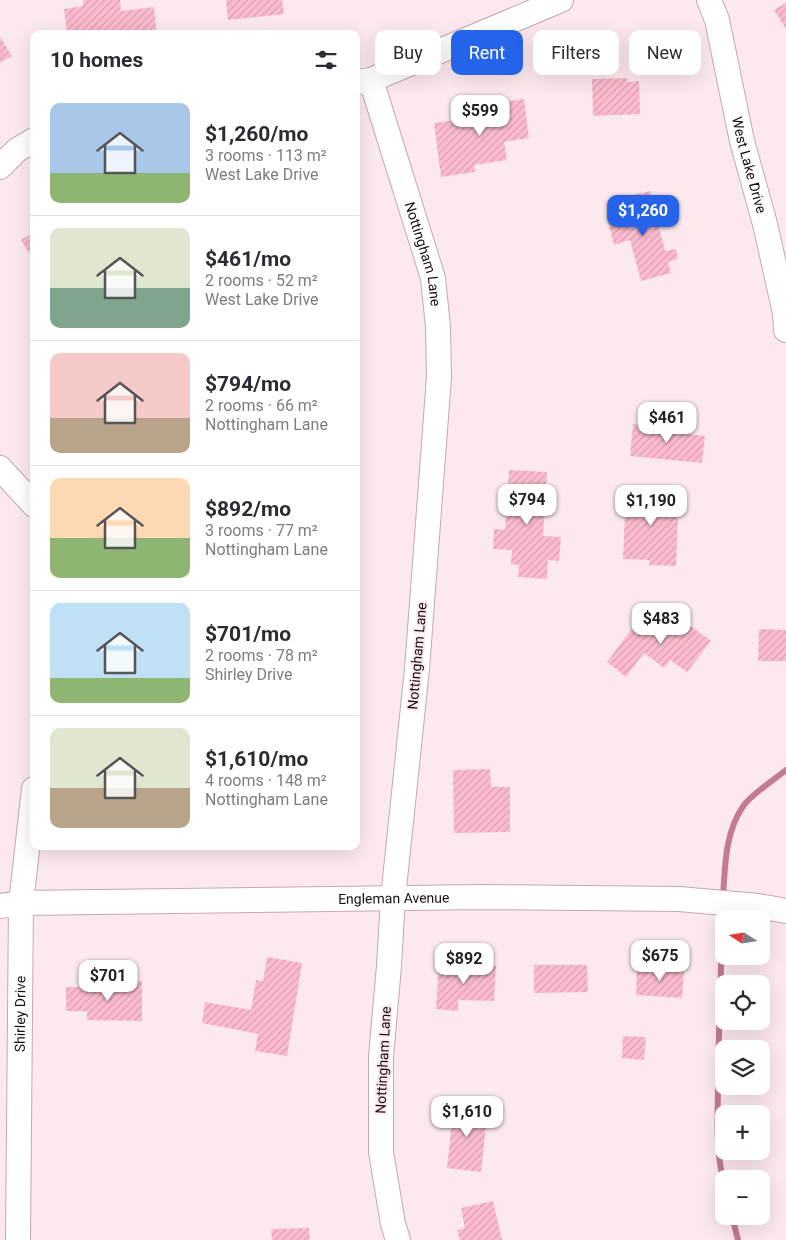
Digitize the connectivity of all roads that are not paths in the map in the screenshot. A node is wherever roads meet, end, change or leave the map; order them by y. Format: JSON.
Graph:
{"nodes":[{"id":1,"x":561,"y":0,"type":"edge"},
{"id":2,"x":709,"y":0,"type":"edge"},
{"id":3,"x":364,"y":81,"type":"edge"},
{"id":4,"x":30,"y":142,"type":"edge"},
{"id":5,"x":0,"y":168,"type":"edge"},
{"id":6,"x":786,"y":330,"type":"edge"},
{"id":7,"x":0,"y":468,"type":"edge"},
{"id":8,"x":30,"y":501,"type":"edge"},
{"id":9,"x":30,"y":809,"type":"edge"},
{"id":10,"x":393,"y":898,"type":"junction"},
{"id":11,"x":11,"y":904,"type":"edge"},
{"id":12,"x":786,"y":911,"type":"edge"},
{"id":13,"x":18,"y":1240,"type":"edge"},
{"id":14,"x":398,"y":1240,"type":"edge"}],
"edges":[{"from":1,"to":3,"type":"street"},
{"from":2,"to":6,"type":"street","name":"West Lake Drive"},
{"from":3,"to":10,"type":"street","name":"Nottingham Lane"},
{"from":4,"to":5,"type":"street"},
{"from":7,"to":8,"type":"street"},
{"from":9,"to":11,"type":"street","name":"Shirley Drive"},
{"from":10,"to":11,"type":"street","name":"Engleman Avenue"},
{"from":10,"to":12,"type":"street","name":"Engleman Avenue"},
{"from":10,"to":14,"type":"street","name":"Nottingham Lane"},
{"from":11,"to":13,"type":"street","name":"Shirley Drive"}]}
